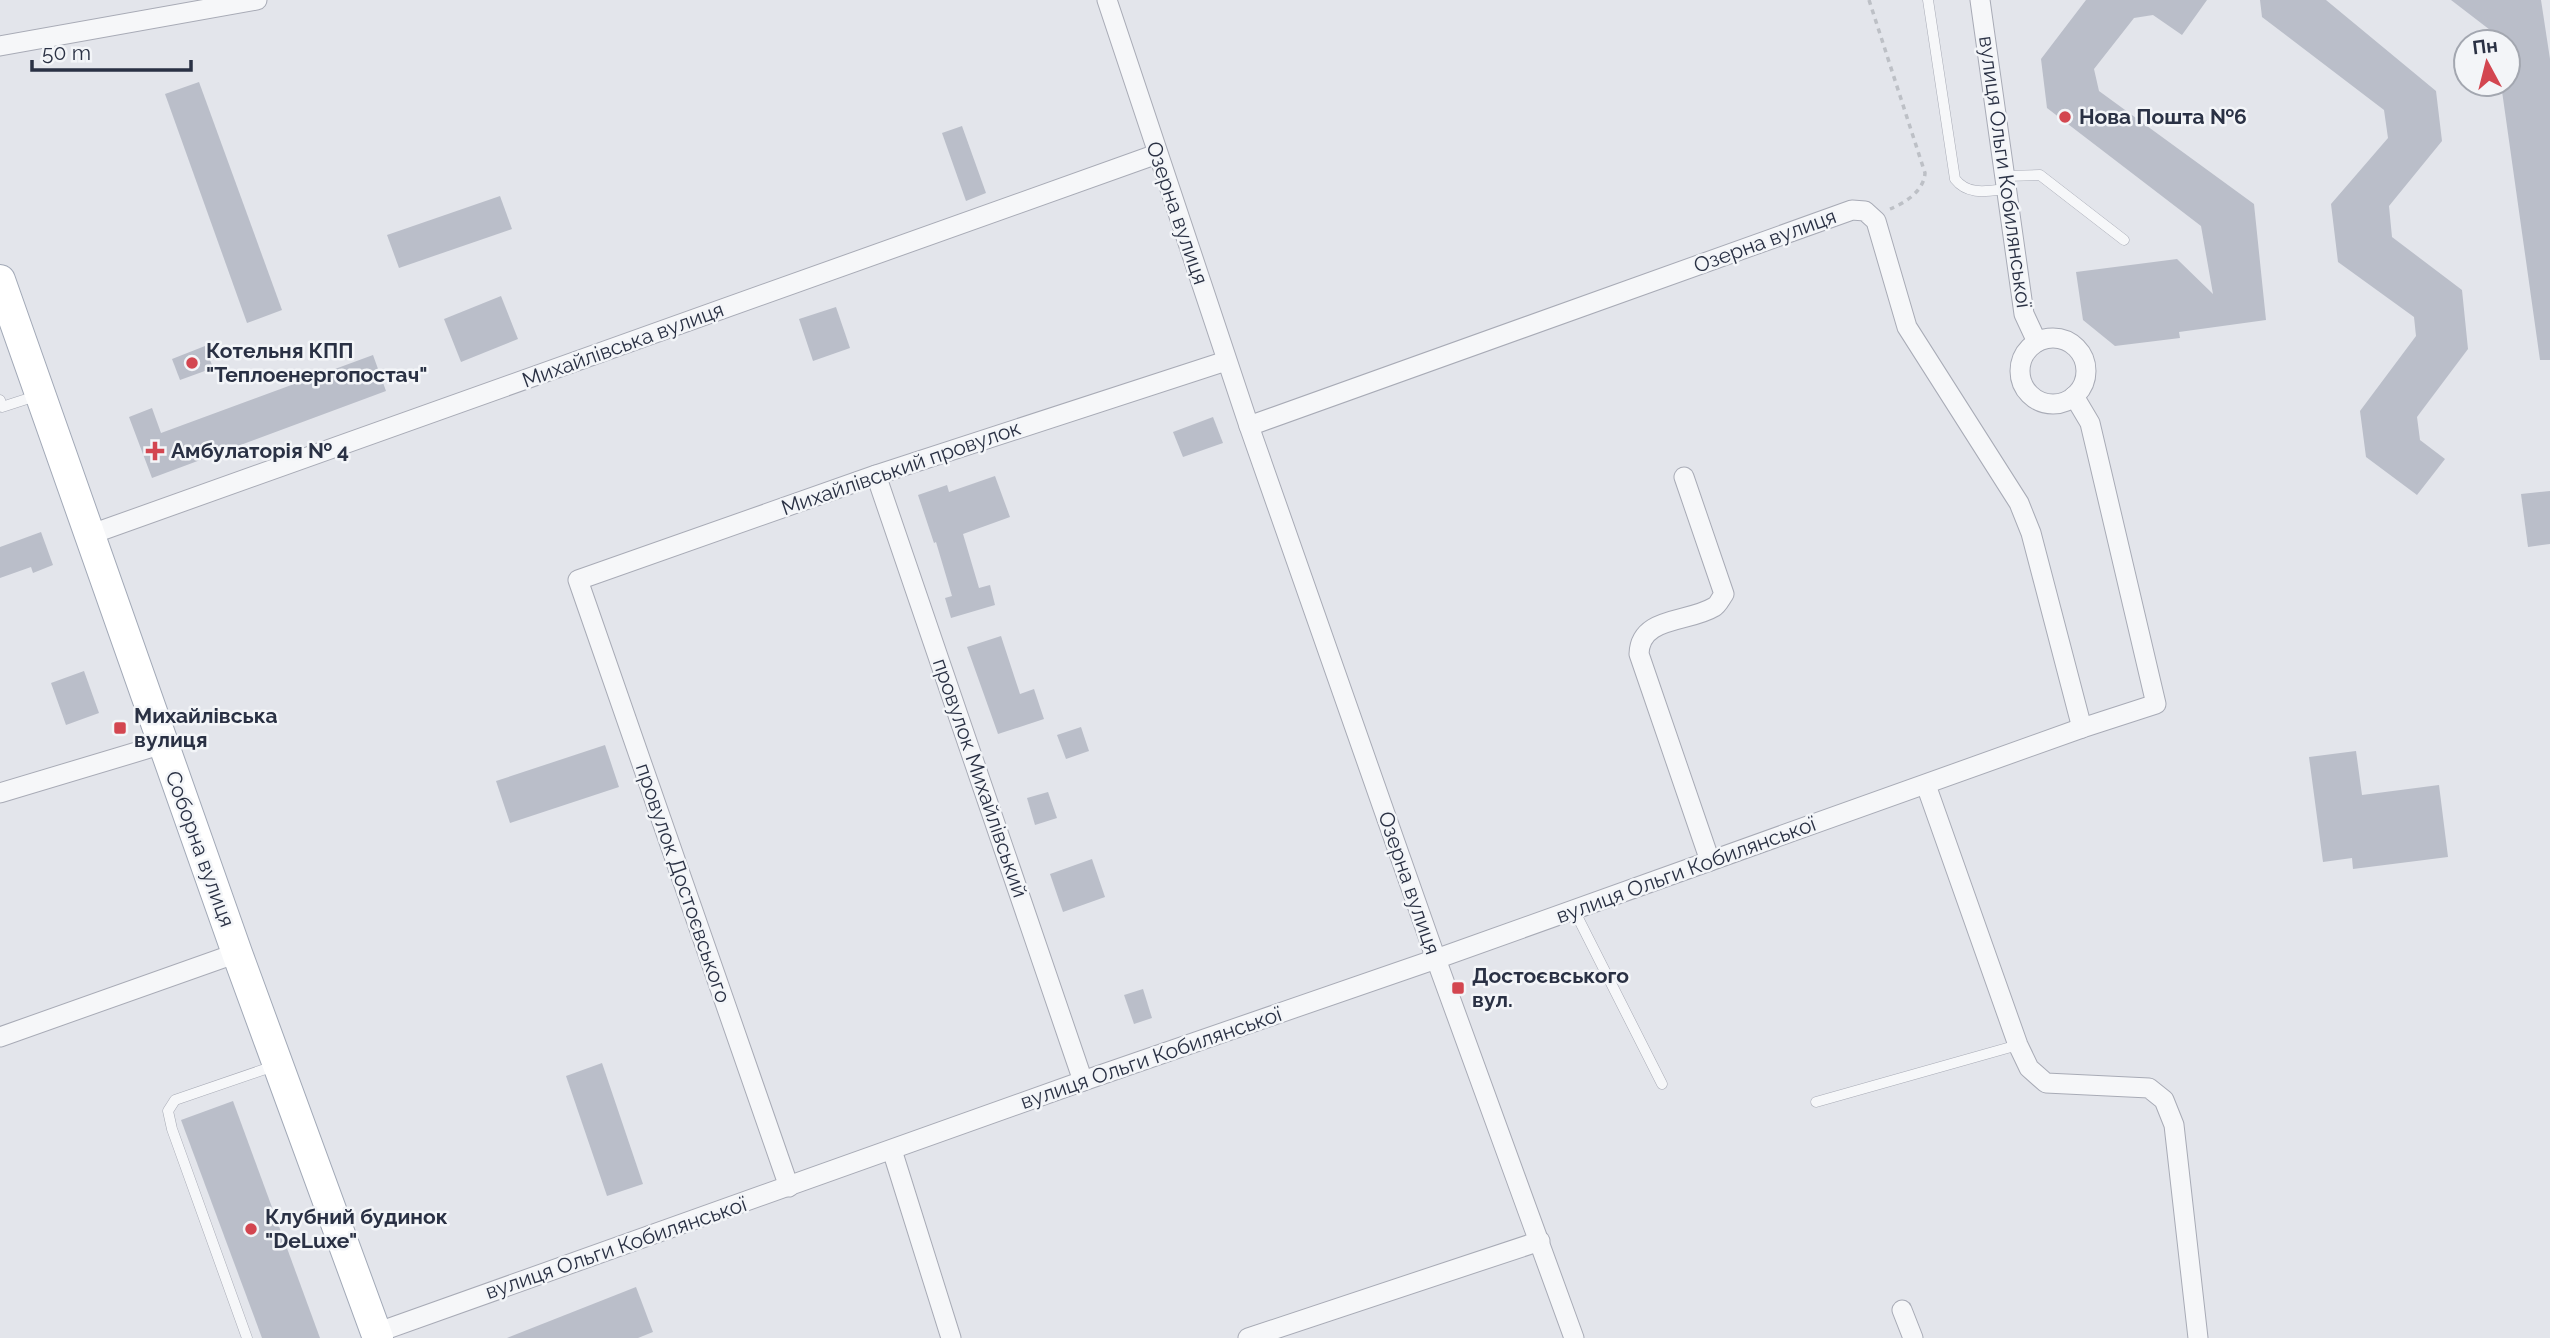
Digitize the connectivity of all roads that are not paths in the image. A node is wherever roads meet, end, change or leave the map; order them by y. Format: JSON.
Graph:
{"nodes":[{"id":1,"x":257,"y":0,"type":"edge"},
{"id":2,"x":1107,"y":0,"type":"edge"},
{"id":3,"x":1927,"y":0,"type":"edge"},
{"id":4,"x":1980,"y":0,"type":"edge"},
{"id":5,"x":0,"y":46,"type":"edge"},
{"id":6,"x":1157,"y":154,"type":"junction"},
{"id":7,"x":2006,"y":182,"type":"junction"},
{"id":8,"x":2124,"y":240,"type":"dead end"},
{"id":9,"x":0,"y":280,"type":"edge"},
{"id":10,"x":2037,"y":342,"type":"junction"},
{"id":11,"x":1226,"y":361,"type":"junction"},
{"id":12,"x":40,"y":395,"type":"junction"},
{"id":13,"x":2074,"y":396,"type":"junction"},
{"id":14,"x":1,"y":405,"type":"edge"},
{"id":15,"x":1249,"y":426,"type":"junction"},
{"id":16,"x":876,"y":475,"type":"junction"},
{"id":17,"x":1684,"y":477,"type":"dead end"},
{"id":18,"x":89,"y":536,"type":"junction"},
{"id":19,"x":578,"y":580,"type":"joint"},
{"id":20,"x":2082,"y":728,"type":"junction"},
{"id":21,"x":163,"y":744,"type":"junction"},
{"id":22,"x":1926,"y":785,"type":"junction"},
{"id":23,"x":0,"y":793,"type":"edge"},
{"id":24,"x":1710,"y":861,"type":"junction"},
{"id":25,"x":1574,"y":910,"type":"junction"},
{"id":26,"x":237,"y":953,"type":"junction"},
{"id":27,"x":1436,"y":959,"type":"junction"},
{"id":28,"x":0,"y":1037,"type":"edge"},
{"id":29,"x":2018,"y":1045,"type":"junction"},
{"id":30,"x":278,"y":1065,"type":"junction"},
{"id":31,"x":1083,"y":1081,"type":"junction"},
{"id":32,"x":1662,"y":1084,"type":"dead end"},
{"id":33,"x":1816,"y":1102,"type":"dead end"},
{"id":34,"x":892,"y":1150,"type":"junction"},
{"id":35,"x":789,"y":1187,"type":"junction"},
{"id":36,"x":1540,"y":1241,"type":"junction"},
{"id":37,"x":1902,"y":1310,"type":"dead end"},
{"id":38,"x":1297,"y":1331,"type":"edge"},
{"id":39,"x":377,"y":1335,"type":"edge"},
{"id":40,"x":247,"y":1338,"type":"edge"},
{"id":41,"x":951,"y":1338,"type":"edge"},
{"id":42,"x":1248,"y":1338,"type":"edge"},
{"id":43,"x":1574,"y":1338,"type":"edge"},
{"id":44,"x":1913,"y":1338,"type":"edge"},
{"id":45,"x":2198,"y":1338,"type":"edge"}],
"edges":[{"from":1,"to":5,"type":"street"},
{"from":2,"to":6,"type":"street","name":"Озерна вулиця"},
{"from":3,"to":7,"type":"lane"},
{"from":4,"to":7,"type":"street","name":"вулиця Ольги Кобилянської"},
{"from":6,"to":11,"type":"street","name":"Озерна вулиця"},
{"from":6,"to":18,"type":"street","name":"Михайлівська вулиця"},
{"from":7,"to":8,"type":"lane"},
{"from":7,"to":10,"type":"street","name":"вулиця Ольги Кобилянської"},
{"from":9,"to":12,"type":"main road","name":"Соборна вулиця"},
{"from":10,"to":13,"type":"street"},
{"from":10,"to":13,"type":"street"},
{"from":11,"to":15,"type":"street","name":"Озерна вулиця"},
{"from":11,"to":16,"type":"street","name":"Михайлівський провулок"},
{"from":12,"to":14,"type":"lane"},
{"from":12,"to":18,"type":"main road","name":"Соборна вулиця"},
{"from":13,"to":20,"type":"street","name":"вулиця Ольги Кобилянської"},
{"from":15,"to":20,"type":"street","name":"Озерна вулиця"},
{"from":15,"to":27,"type":"street","name":"Озерна вулиця"},
{"from":16,"to":19,"type":"street","name":"Михайлівський провулок"},
{"from":16,"to":31,"type":"street","name":"провулок Михайлівський"},
{"from":17,"to":24,"type":"street"},
{"from":18,"to":21,"type":"main road","name":"Соборна вулиця"},
{"from":19,"to":35,"type":"street","name":"провулок Достоєвського"},
{"from":20,"to":22,"type":"street","name":"вулиця Ольги Кобилянської"},
{"from":21,"to":23,"type":"street"},
{"from":21,"to":26,"type":"main road","name":"Соборна вулиця"},
{"from":22,"to":24,"type":"street","name":"вулиця Ольги Кобилянської"},
{"from":22,"to":29,"type":"street"},
{"from":24,"to":25,"type":"street","name":"вулиця Ольги Кобилянської"},
{"from":25,"to":27,"type":"street","name":"вулиця Ольги Кобилянської"},
{"from":25,"to":32,"type":"lane"},
{"from":26,"to":28,"type":"street"},
{"from":26,"to":30,"type":"main road","name":"Соборна вулиця"},
{"from":27,"to":31,"type":"street","name":"вулиця Ольги Кобилянської"},
{"from":27,"to":36,"type":"street","name":"Озерна вулиця"},
{"from":29,"to":33,"type":"lane"},
{"from":29,"to":45,"type":"street"},
{"from":30,"to":39,"type":"main road","name":"Соборна вулиця"},
{"from":30,"to":40,"type":"lane"},
{"from":31,"to":34,"type":"street","name":"вулиця Ольги Кобилянської"},
{"from":34,"to":35,"type":"street","name":"вулиця Ольги Кобилянської"},
{"from":34,"to":41,"type":"street"},
{"from":35,"to":39,"type":"street","name":"вулиця Ольги Кобилянської"},
{"from":36,"to":38,"type":"street"},
{"from":36,"to":43,"type":"street","name":"Озерна вулиця"},
{"from":37,"to":44,"type":"street"},
{"from":38,"to":42,"type":"street"}]}
